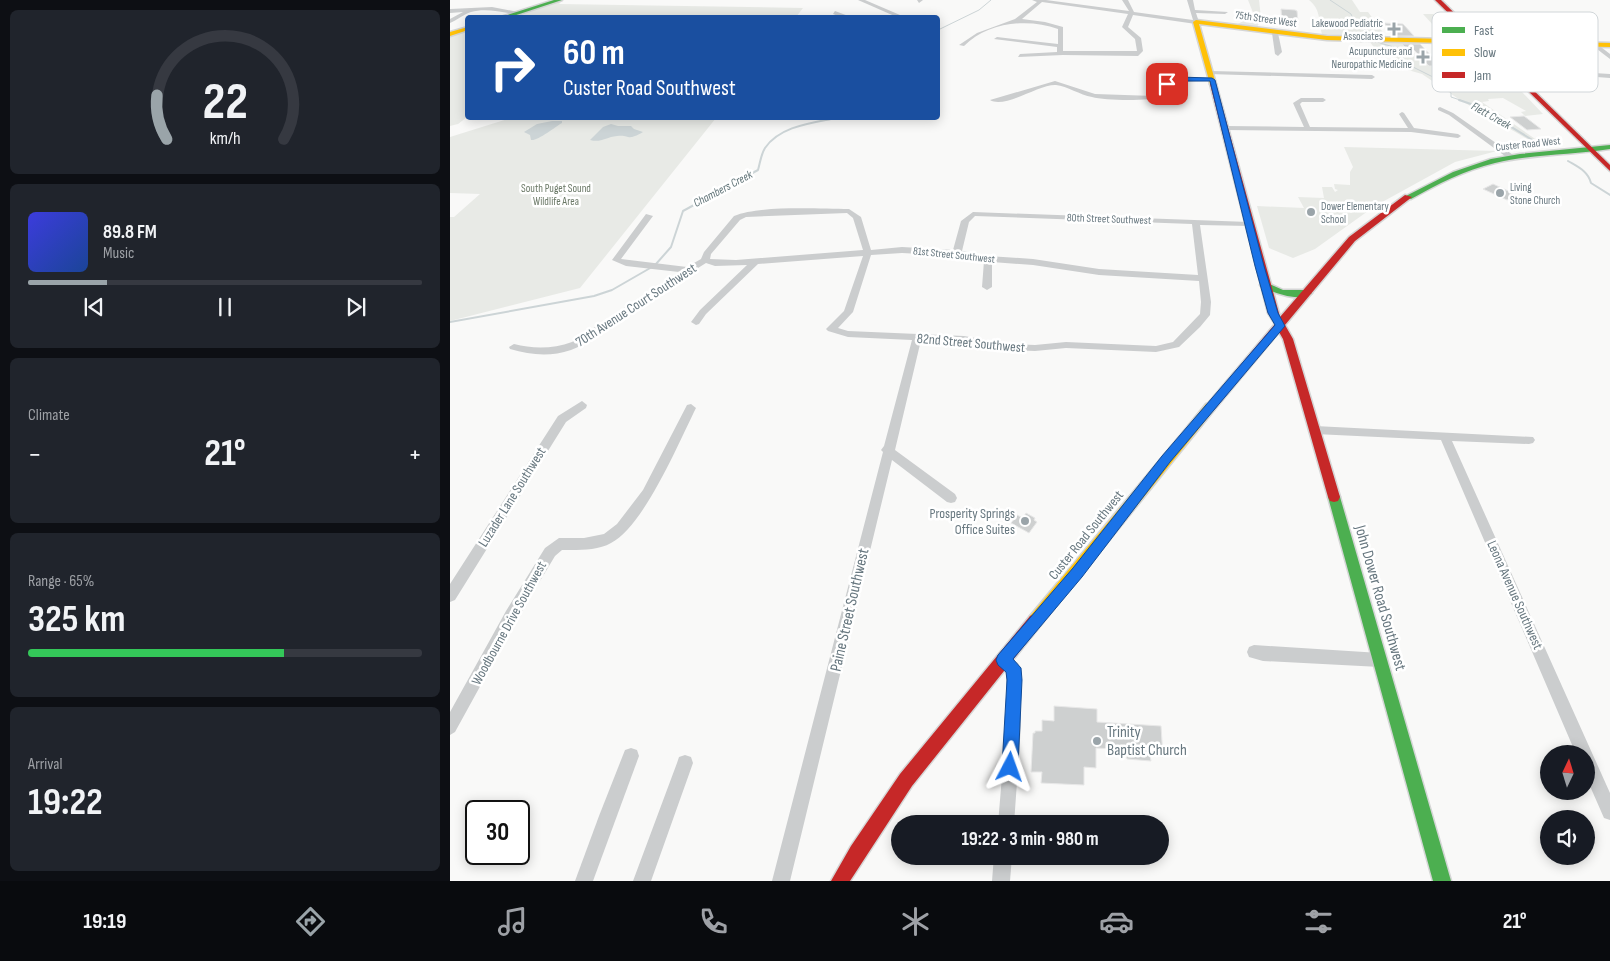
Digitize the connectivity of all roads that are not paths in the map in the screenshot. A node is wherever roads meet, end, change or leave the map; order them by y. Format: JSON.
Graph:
{"nodes":[{"id":1,"x":559,"y":0,"type":"edge"},
{"id":2,"x":861,"y":0,"type":"edge"},
{"id":3,"x":1125,"y":0,"type":"edge"},
{"id":4,"x":1190,"y":0,"type":"edge"},
{"id":5,"x":1438,"y":0,"type":"edge"},
{"id":6,"x":1037,"y":1,"type":"edge"},
{"id":7,"x":1068,"y":2,"type":"edge"},
{"id":8,"x":468,"y":10,"type":"junction"},
{"id":9,"x":450,"y":11,"type":"edge"},
{"id":10,"x":515,"y":12,"type":"junction"},
{"id":11,"x":1225,"y":12,"type":"dead end"},
{"id":12,"x":1450,"y":12,"type":"edge"},
{"id":13,"x":835,"y":13,"type":"dead end"},
{"id":14,"x":1132,"y":13,"type":"junction"},
{"id":15,"x":508,"y":15,"type":"edge"},
{"id":16,"x":841,"y":15,"type":"edge"},
{"id":17,"x":898,"y":15,"type":"edge"},
{"id":18,"x":1195,"y":16,"type":"junction"},
{"id":19,"x":450,"y":20,"type":"edge"},
{"id":20,"x":1016,"y":20,"type":"junction"},
{"id":21,"x":465,"y":29,"type":"edge"},
{"id":22,"x":1275,"y":33,"type":"junction"},
{"id":23,"x":450,"y":34,"type":"edge"},
{"id":24,"x":997,"y":39,"type":"dead end"},
{"id":25,"x":1432,"y":41,"type":"edge"},
{"id":26,"x":963,"y":44,"type":"dead end"},
{"id":27,"x":1598,"y":47,"type":"edge"},
{"id":28,"x":1060,"y":50,"type":"junction"},
{"id":29,"x":1278,"y":54,"type":"dead end"},
{"id":30,"x":1020,"y":56,"type":"dead end"},
{"id":31,"x":1610,"y":57,"type":"edge"},
{"id":32,"x":1212,"y":76,"type":"junction"},
{"id":33,"x":1372,"y":77,"type":"dead end"},
{"id":34,"x":1531,"y":92,"type":"edge"},
{"id":35,"x":993,"y":100,"type":"dead end"},
{"id":36,"x":1323,"y":100,"type":"dead end"},
{"id":37,"x":1440,"y":109,"type":"dead end"},
{"id":38,"x":1402,"y":114,"type":"dead end"},
{"id":39,"x":1225,"y":128,"type":"junction"},
{"id":40,"x":1308,"y":130,"type":"junction"},
{"id":41,"x":1411,"y":130,"type":"junction"},
{"id":42,"x":1433,"y":133,"type":"dead end"},
{"id":43,"x":1610,"y":147,"type":"edge"},
{"id":44,"x":1590,"y":150,"type":"junction"},
{"id":45,"x":1512,"y":157,"type":"junction"},
{"id":46,"x":1610,"y":169,"type":"edge"},
{"id":47,"x":649,"y":216,"type":"dead end"},
{"id":48,"x":1373,"y":221,"type":"joint"},
{"id":49,"x":1196,"y":222,"type":"junction"},
{"id":50,"x":1249,"y":224,"type":"junction"},
{"id":51,"x":956,"y":253,"type":"junction"},
{"id":52,"x":867,"y":254,"type":"junction"},
{"id":53,"x":988,"y":259,"type":"junction"},
{"id":54,"x":705,"y":260,"type":"junction"},
{"id":55,"x":755,"y":262,"type":"junction"},
{"id":56,"x":688,"y":270,"type":"junction"},
{"id":57,"x":1203,"y":278,"type":"junction"},
{"id":58,"x":1265,"y":285,"type":"junction"},
{"id":59,"x":987,"y":287,"type":"dead end"},
{"id":60,"x":1307,"y":293,"type":"junction"},
{"id":61,"x":696,"y":322,"type":"dead end"},
{"id":62,"x":1280,"y":326,"type":"junction"},
{"id":63,"x":917,"y":338,"type":"junction"},
{"id":64,"x":514,"y":347,"type":"dead end"},
{"id":65,"x":582,"y":405,"type":"dead end"},
{"id":66,"x":691,"y":408,"type":"dead end"},
{"id":67,"x":1316,"y":430,"type":"junction"},
{"id":68,"x":1445,"y":437,"type":"junction"},
{"id":69,"x":1530,"y":440,"type":"dead end"},
{"id":70,"x":887,"y":450,"type":"junction"},
{"id":71,"x":952,"y":498,"type":"dead end"},
{"id":72,"x":450,"y":596,"type":"edge"},
{"id":73,"x":1254,"y":652,"type":"dead end"},
{"id":74,"x":1003,"y":660,"type":"junction"},
{"id":75,"x":1380,"y":660,"type":"junction"},
{"id":76,"x":450,"y":727,"type":"edge"},
{"id":77,"x":1580,"y":745,"type":"edge"},
{"id":78,"x":631,"y":756,"type":"dead end"},
{"id":79,"x":685,"y":763,"type":"dead end"},
{"id":80,"x":1595,"y":778,"type":"edge"},
{"id":81,"x":1610,"y":812,"type":"edge"},
{"id":82,"x":1006,"y":815,"type":"edge"},
{"id":83,"x":1002,"y":865,"type":"edge"},
{"id":84,"x":584,"y":881,"type":"edge"},
{"id":85,"x":642,"y":881,"type":"edge"},
{"id":86,"x":781,"y":881,"type":"edge"},
{"id":87,"x":840,"y":881,"type":"edge"},
{"id":88,"x":1001,"y":881,"type":"edge"},
{"id":89,"x":1442,"y":881,"type":"edge"}],
"edges":[{"from":1,"to":10,"type":"street"},
{"from":2,"to":17,"type":"street"},
{"from":3,"to":14,"type":"street"},
{"from":4,"to":18,"type":"street"},
{"from":5,"to":12,"type":"street"},
{"from":6,"to":7,"type":"street","name":"75th Street West"},
{"from":6,"to":20,"type":"street"},
{"from":7,"to":14,"type":"street","name":"75th Street West"},
{"from":8,"to":9,"type":"street"},
{"from":8,"to":10,"type":"street"},
{"from":8,"to":19,"type":"street"},
{"from":10,"to":15,"type":"street"},
{"from":11,"to":18,"type":"street"},
{"from":13,"to":16,"type":"street"},
{"from":14,"to":18,"type":"street","name":"75th Street West"},
{"from":14,"to":28,"type":"street"},
{"from":18,"to":22,"type":"street","name":"75th Street West"},
{"from":18,"to":32,"type":"street","name":"John Dower Road Southwest"},
{"from":20,"to":26,"type":"street"},
{"from":20,"to":28,"type":"street"},
{"from":21,"to":23,"type":"street"},
{"from":22,"to":25,"type":"street","name":"75th Street West"},
{"from":22,"to":29,"type":"street"},
{"from":24,"to":28,"type":"street"},
{"from":27,"to":31,"type":"street"},
{"from":28,"to":30,"type":"street"},
{"from":32,"to":33,"type":"street"},
{"from":32,"to":35,"type":"street"},
{"from":32,"to":39,"type":"street","name":"John Dower Road Southwest"},
{"from":34,"to":44,"type":"street"},
{"from":36,"to":40,"type":"street"},
{"from":37,"to":45,"type":"street"},
{"from":38,"to":41,"type":"street"},
{"from":39,"to":40,"type":"street"},
{"from":39,"to":50,"type":"street","name":"John Dower Road Southwest"},
{"from":40,"to":41,"type":"street"},
{"from":41,"to":42,"type":"street"},
{"from":43,"to":44,"type":"street","name":"Custer Road West"},
{"from":44,"to":45,"type":"street","name":"Custer Road West"},
{"from":44,"to":46,"type":"street"},
{"from":45,"to":48,"type":"street","name":"Custer Road West"},
{"from":47,"to":56,"type":"street"},
{"from":48,"to":60,"type":"street","name":"Custer Road Southwest"},
{"from":49,"to":50,"type":"street","name":"80th Street Southwest"},
{"from":49,"to":51,"type":"street","name":"80th Street Southwest"},
{"from":49,"to":57,"type":"street"},
{"from":50,"to":58,"type":"street","name":"John Dower Road Southwest"},
{"from":51,"to":52,"type":"street","name":"81st Street Southwest"},
{"from":51,"to":53,"type":"street","name":"81st Street Southwest"},
{"from":52,"to":54,"type":"street","name":"70th Avenue Court Southwest"},
{"from":52,"to":55,"type":"street","name":"81st Street Southwest"},
{"from":52,"to":63,"type":"street","name":"82nd Street Southwest"},
{"from":53,"to":57,"type":"street","name":"81st Street Southwest"},
{"from":53,"to":59,"type":"street"},
{"from":54,"to":55,"type":"street","name":"81st Street Southwest"},
{"from":54,"to":56,"type":"street","name":"70th Avenue Court Southwest"},
{"from":55,"to":61,"type":"street"},
{"from":56,"to":64,"type":"street","name":"70th Avenue Court Southwest"},
{"from":57,"to":63,"type":"street","name":"82nd Street Southwest"},
{"from":58,"to":60,"type":"street"},
{"from":58,"to":62,"type":"street","name":"John Dower Road Southwest"},
{"from":60,"to":62,"type":"street","name":"Custer Road Southwest"},
{"from":62,"to":67,"type":"street","name":"John Dower Road Southwest"},
{"from":62,"to":74,"type":"street","name":"Custer Road Southwest"},
{"from":63,"to":70,"type":"street","name":"Paine Street Southwest"},
{"from":65,"to":72,"type":"street","name":"Luzader Lane Southwest"},
{"from":66,"to":76,"type":"street","name":"Woodbourne Drive Southwest"},
{"from":67,"to":68,"type":"street"},
{"from":67,"to":75,"type":"street","name":"John Dower Road Southwest"},
{"from":68,"to":69,"type":"street"},
{"from":68,"to":77,"type":"street","name":"Leona Avenue Southwest"},
{"from":70,"to":71,"type":"street"},
{"from":70,"to":86,"type":"street","name":"Paine Street Southwest"},
{"from":73,"to":75,"type":"street"},
{"from":74,"to":82,"type":"street"},
{"from":74,"to":87,"type":"street","name":"Custer Road Southwest"},
{"from":75,"to":89,"type":"street","name":"John Dower Road Southwest"},
{"from":78,"to":84,"type":"street"},
{"from":79,"to":85,"type":"street"},
{"from":80,"to":81,"type":"street"},
{"from":83,"to":88,"type":"street"}]}
